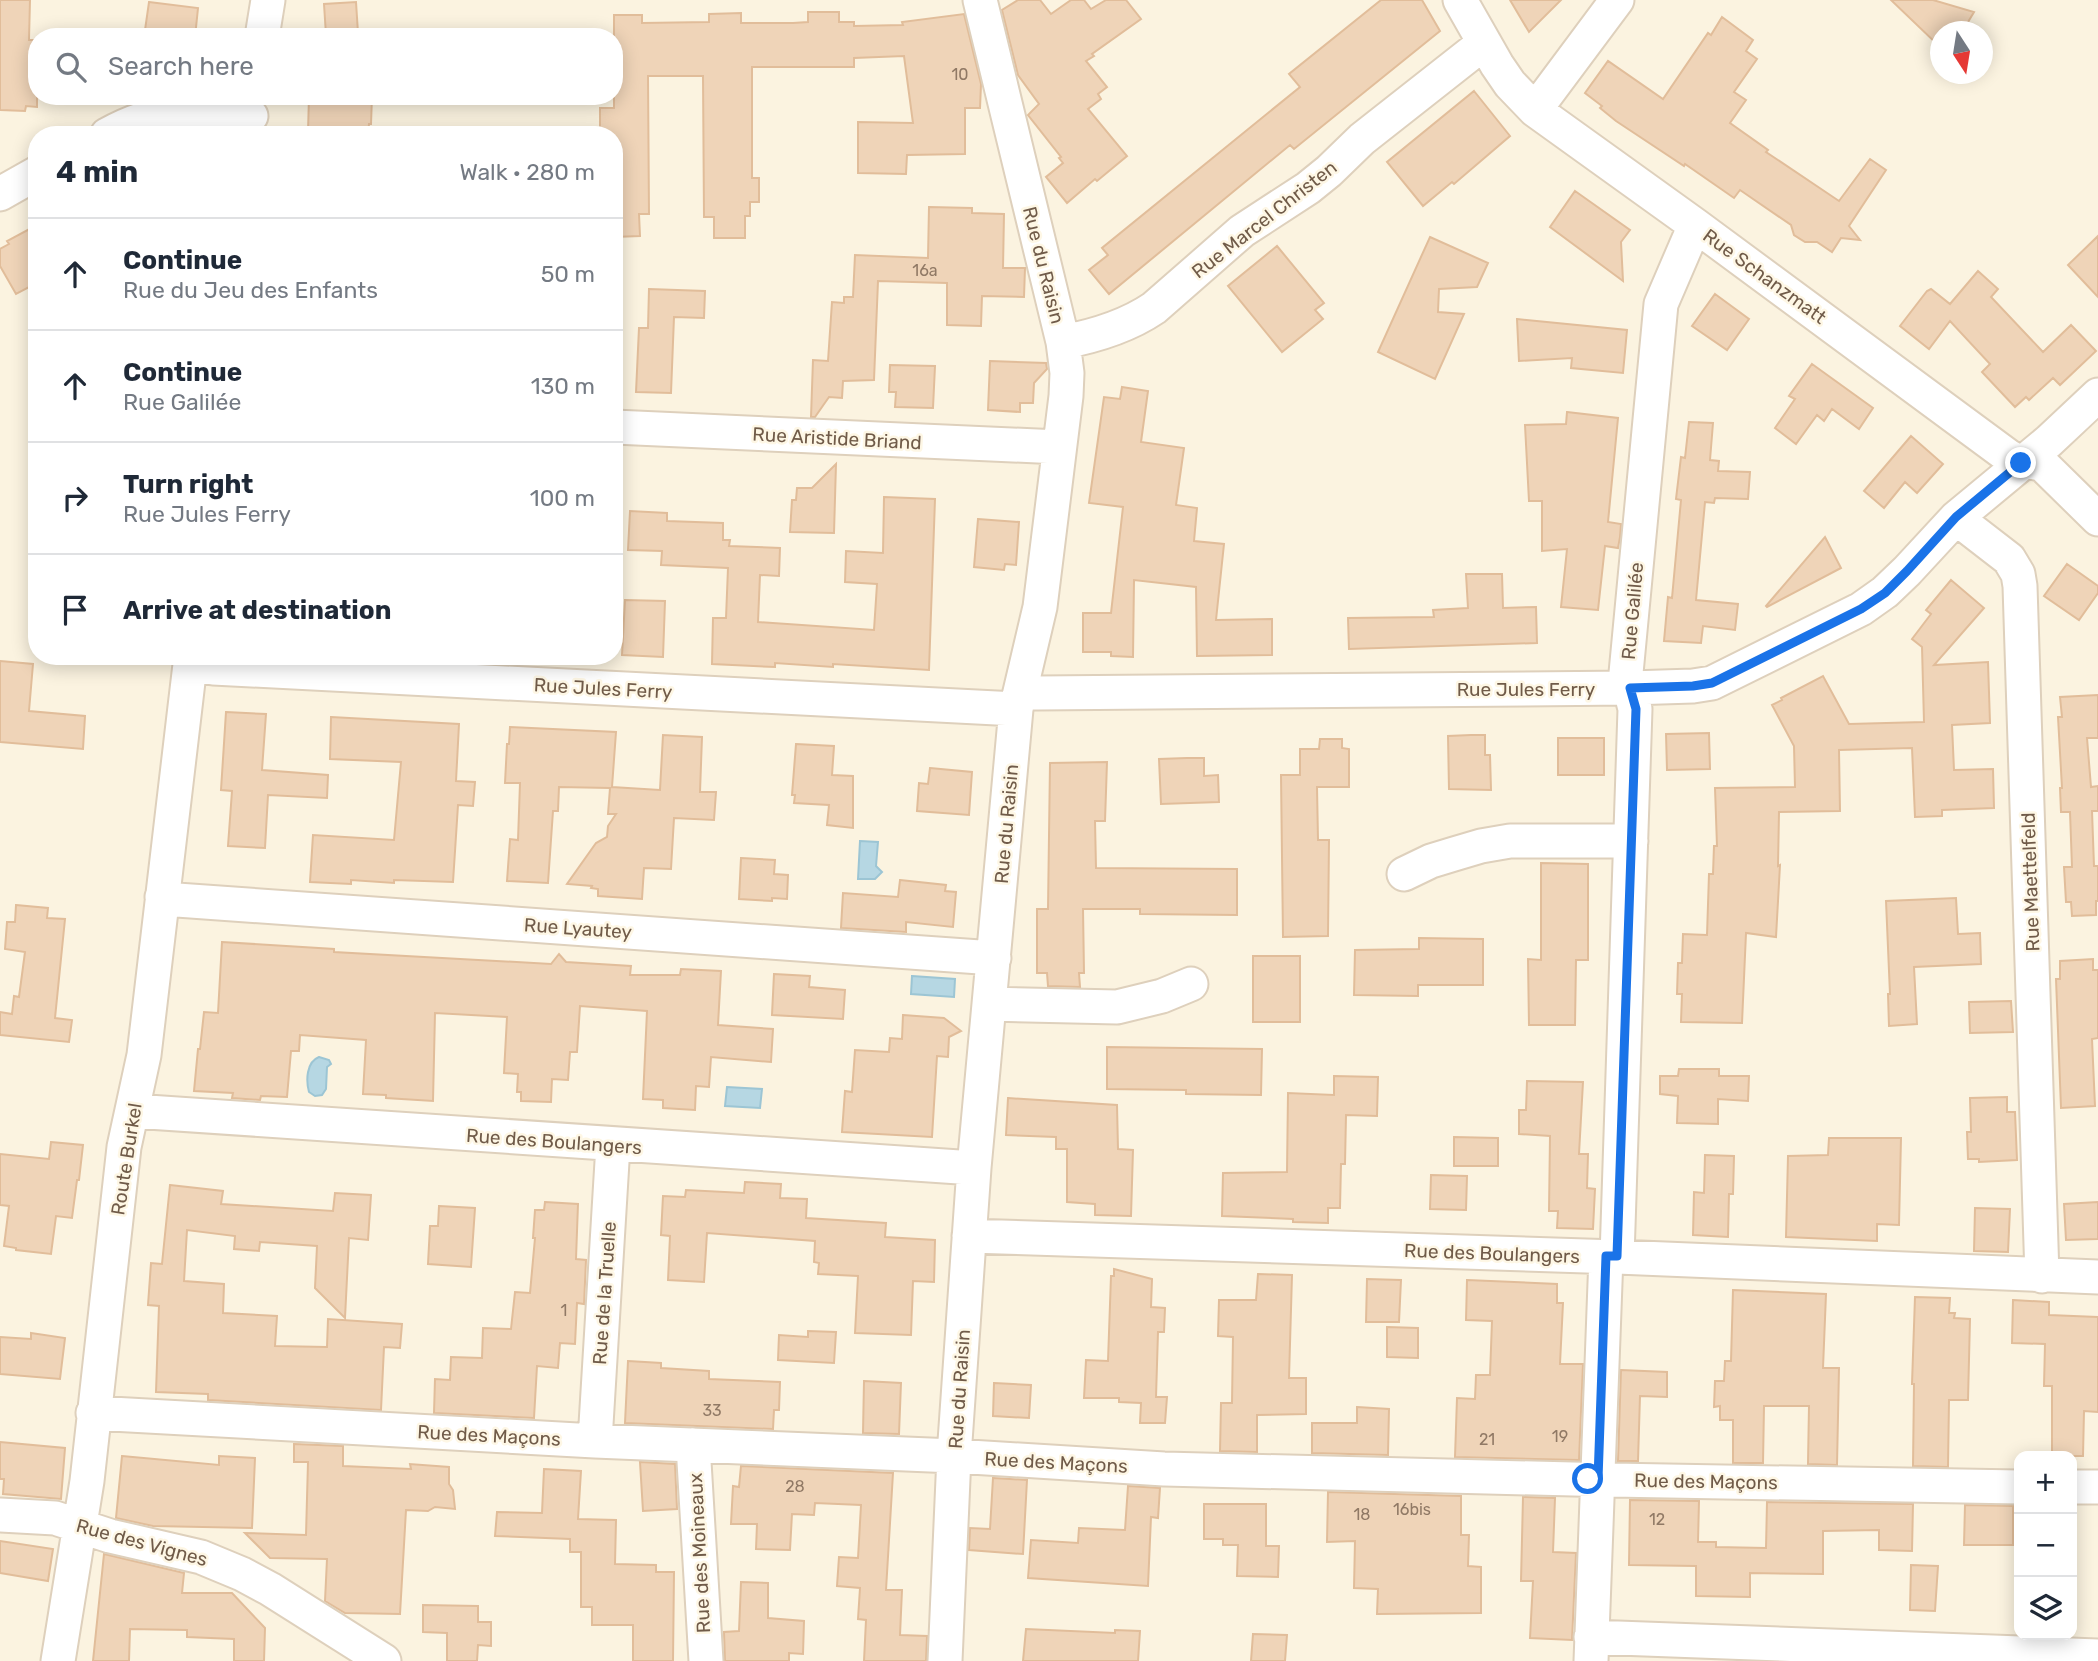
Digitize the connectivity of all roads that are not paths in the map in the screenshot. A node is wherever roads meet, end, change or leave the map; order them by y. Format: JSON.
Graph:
{"nodes":[{"id":1,"x":268,"y":0,"type":"edge"},
{"id":2,"x":980,"y":0,"type":"edge"},
{"id":3,"x":1460,"y":0,"type":"edge"},
{"id":4,"x":1617,"y":0,"type":"edge"},
{"id":5,"x":263,"y":28,"type":"edge"},
{"id":6,"x":1484,"y":43,"type":"junction"},
{"id":7,"x":1535,"y":110,"type":"junction"},
{"id":8,"x":251,"y":116,"type":"edge"},
{"id":9,"x":124,"y":126,"type":"edge"},
{"id":10,"x":28,"y":178,"type":"edge"},
{"id":11,"x":0,"y":194,"type":"edge"},
{"id":12,"x":1695,"y":225,"type":"junction"},
{"id":13,"x":1063,"y":342,"type":"junction"},
{"id":14,"x":2098,"y":395,"type":"edge"},
{"id":15,"x":623,"y":427,"type":"edge"},
{"id":16,"x":1059,"y":447,"type":"junction"},
{"id":17,"x":2021,"y":463,"type":"junction"},
{"id":18,"x":1956,"y":517,"type":"junction"},
{"id":19,"x":2098,"y":519,"type":"edge"},
{"id":20,"x":190,"y":665,"type":"edge"},
{"id":21,"x":204,"y":665,"type":"edge"},
{"id":22,"x":1630,"y":688,"type":"junction"},
{"id":23,"x":1018,"y":700,"type":"junction"},
{"id":24,"x":1631,"y":841,"type":"junction"},
{"id":25,"x":1404,"y":874,"type":"dead end"},
{"id":26,"x":162,"y":897,"type":"junction"},
{"id":27,"x":994,"y":958,"type":"junction"},
{"id":28,"x":1191,"y":984,"type":"dead end"},
{"id":29,"x":989,"y":1004,"type":"junction"},
{"id":30,"x":133,"y":1111,"type":"junction"},
{"id":31,"x":613,"y":1145,"type":"junction"},
{"id":32,"x":974,"y":1168,"type":"junction"},
{"id":33,"x":969,"y":1236,"type":"junction"},
{"id":34,"x":1611,"y":1256,"type":"junction"},
{"id":35,"x":2042,"y":1276,"type":"junction"},
{"id":36,"x":2098,"y":1278,"type":"edge"},
{"id":37,"x":93,"y":1413,"type":"junction"},
{"id":38,"x":594,"y":1441,"type":"junction"},
{"id":39,"x":693,"y":1445,"type":"junction"},
{"id":40,"x":954,"y":1456,"type":"junction"},
{"id":41,"x":1598,"y":1479,"type":"junction"},
{"id":42,"x":2014,"y":1487,"type":"edge"},
{"id":43,"x":2077,"y":1487,"type":"edge"},
{"id":44,"x":2098,"y":1487,"type":"edge"},
{"id":45,"x":0,"y":1516,"type":"edge"},
{"id":46,"x":81,"y":1527,"type":"junction"},
{"id":47,"x":1591,"y":1649,"type":"edge"},
{"id":48,"x":2098,"y":1656,"type":"edge"},
{"id":49,"x":58,"y":1661,"type":"edge"},
{"id":50,"x":384,"y":1661,"type":"edge"},
{"id":51,"x":706,"y":1661,"type":"edge"},
{"id":52,"x":945,"y":1661,"type":"edge"}],
"edges":[{"from":1,"to":5,"type":"street"},
{"from":2,"to":13,"type":"street","name":"Rue du Raisin"},
{"from":3,"to":6,"type":"street","name":"Rue Schanzmatt"},
{"from":4,"to":7,"type":"street"},
{"from":6,"to":7,"type":"street","name":"Rue Schanzmatt"},
{"from":6,"to":13,"type":"street","name":"Rue Marcel Christen"},
{"from":7,"to":12,"type":"street","name":"Rue Schanzmatt"},
{"from":8,"to":9,"type":"street"},
{"from":10,"to":11,"type":"street"},
{"from":12,"to":17,"type":"street","name":"Rue Schanzmatt"},
{"from":12,"to":22,"type":"street","name":"Rue Galilée"},
{"from":13,"to":16,"type":"street","name":"Rue du Raisin"},
{"from":14,"to":17,"type":"street","name":"Rue Jules Ferry"},
{"from":15,"to":16,"type":"street","name":"Rue Aristide Briand"},
{"from":16,"to":23,"type":"street","name":"Rue du Raisin"},
{"from":17,"to":18,"type":"street","name":"Rue Jules Ferry"},
{"from":17,"to":19,"type":"street","name":"Rue Schanzmatt"},
{"from":18,"to":22,"type":"street","name":"Rue Jules Ferry"},
{"from":18,"to":35,"type":"street","name":"Rue Maettelfeld"},
{"from":20,"to":26,"type":"street","name":"Route Burkel"},
{"from":21,"to":23,"type":"street","name":"Rue Jules Ferry"},
{"from":22,"to":23,"type":"street","name":"Rue Jules Ferry"},
{"from":22,"to":24,"type":"street","name":"Rue Galilée"},
{"from":23,"to":27,"type":"street","name":"Rue du Raisin"},
{"from":24,"to":25,"type":"street"},
{"from":24,"to":34,"type":"street","name":"Rue Galilée"},
{"from":26,"to":27,"type":"street","name":"Rue Lyautey"},
{"from":26,"to":30,"type":"street","name":"Route Burkel"},
{"from":27,"to":29,"type":"street","name":"Rue du Raisin"},
{"from":28,"to":29,"type":"street"},
{"from":29,"to":32,"type":"street","name":"Rue du Raisin"},
{"from":30,"to":31,"type":"street","name":"Rue des Boulangers"},
{"from":30,"to":37,"type":"street","name":"Route Burkel"},
{"from":31,"to":32,"type":"street","name":"Rue des Boulangers"},
{"from":31,"to":38,"type":"street","name":"Rue de la Truelle"},
{"from":32,"to":33,"type":"street","name":"Rue du Raisin"},
{"from":33,"to":34,"type":"street","name":"Rue des Boulangers"},
{"from":33,"to":40,"type":"street","name":"Rue du Raisin"},
{"from":34,"to":35,"type":"street","name":"Rue des Boulangers"},
{"from":34,"to":41,"type":"street","name":"Rue Galilée"},
{"from":35,"to":36,"type":"street","name":"Rue des Boulangers"},
{"from":37,"to":38,"type":"street","name":"Rue des Maçons"},
{"from":37,"to":46,"type":"street","name":"Route Burkel"},
{"from":38,"to":39,"type":"street","name":"Rue des Maçons"},
{"from":39,"to":40,"type":"street","name":"Rue des Maçons"},
{"from":39,"to":51,"type":"street","name":"Rue des Moineaux"},
{"from":40,"to":41,"type":"street","name":"Rue des Maçons"},
{"from":40,"to":52,"type":"street","name":"Rue du Raisin"},
{"from":41,"to":42,"type":"street","name":"Rue des Maçons"},
{"from":41,"to":47,"type":"street","name":"Rue Galilée"},
{"from":43,"to":44,"type":"street"},
{"from":45,"to":46,"type":"street","name":"Rue des Vignes"},
{"from":46,"to":49,"type":"street","name":"Route Burkel"},
{"from":46,"to":50,"type":"street","name":"Rue des Vignes"},
{"from":47,"to":48,"type":"street"}]}
